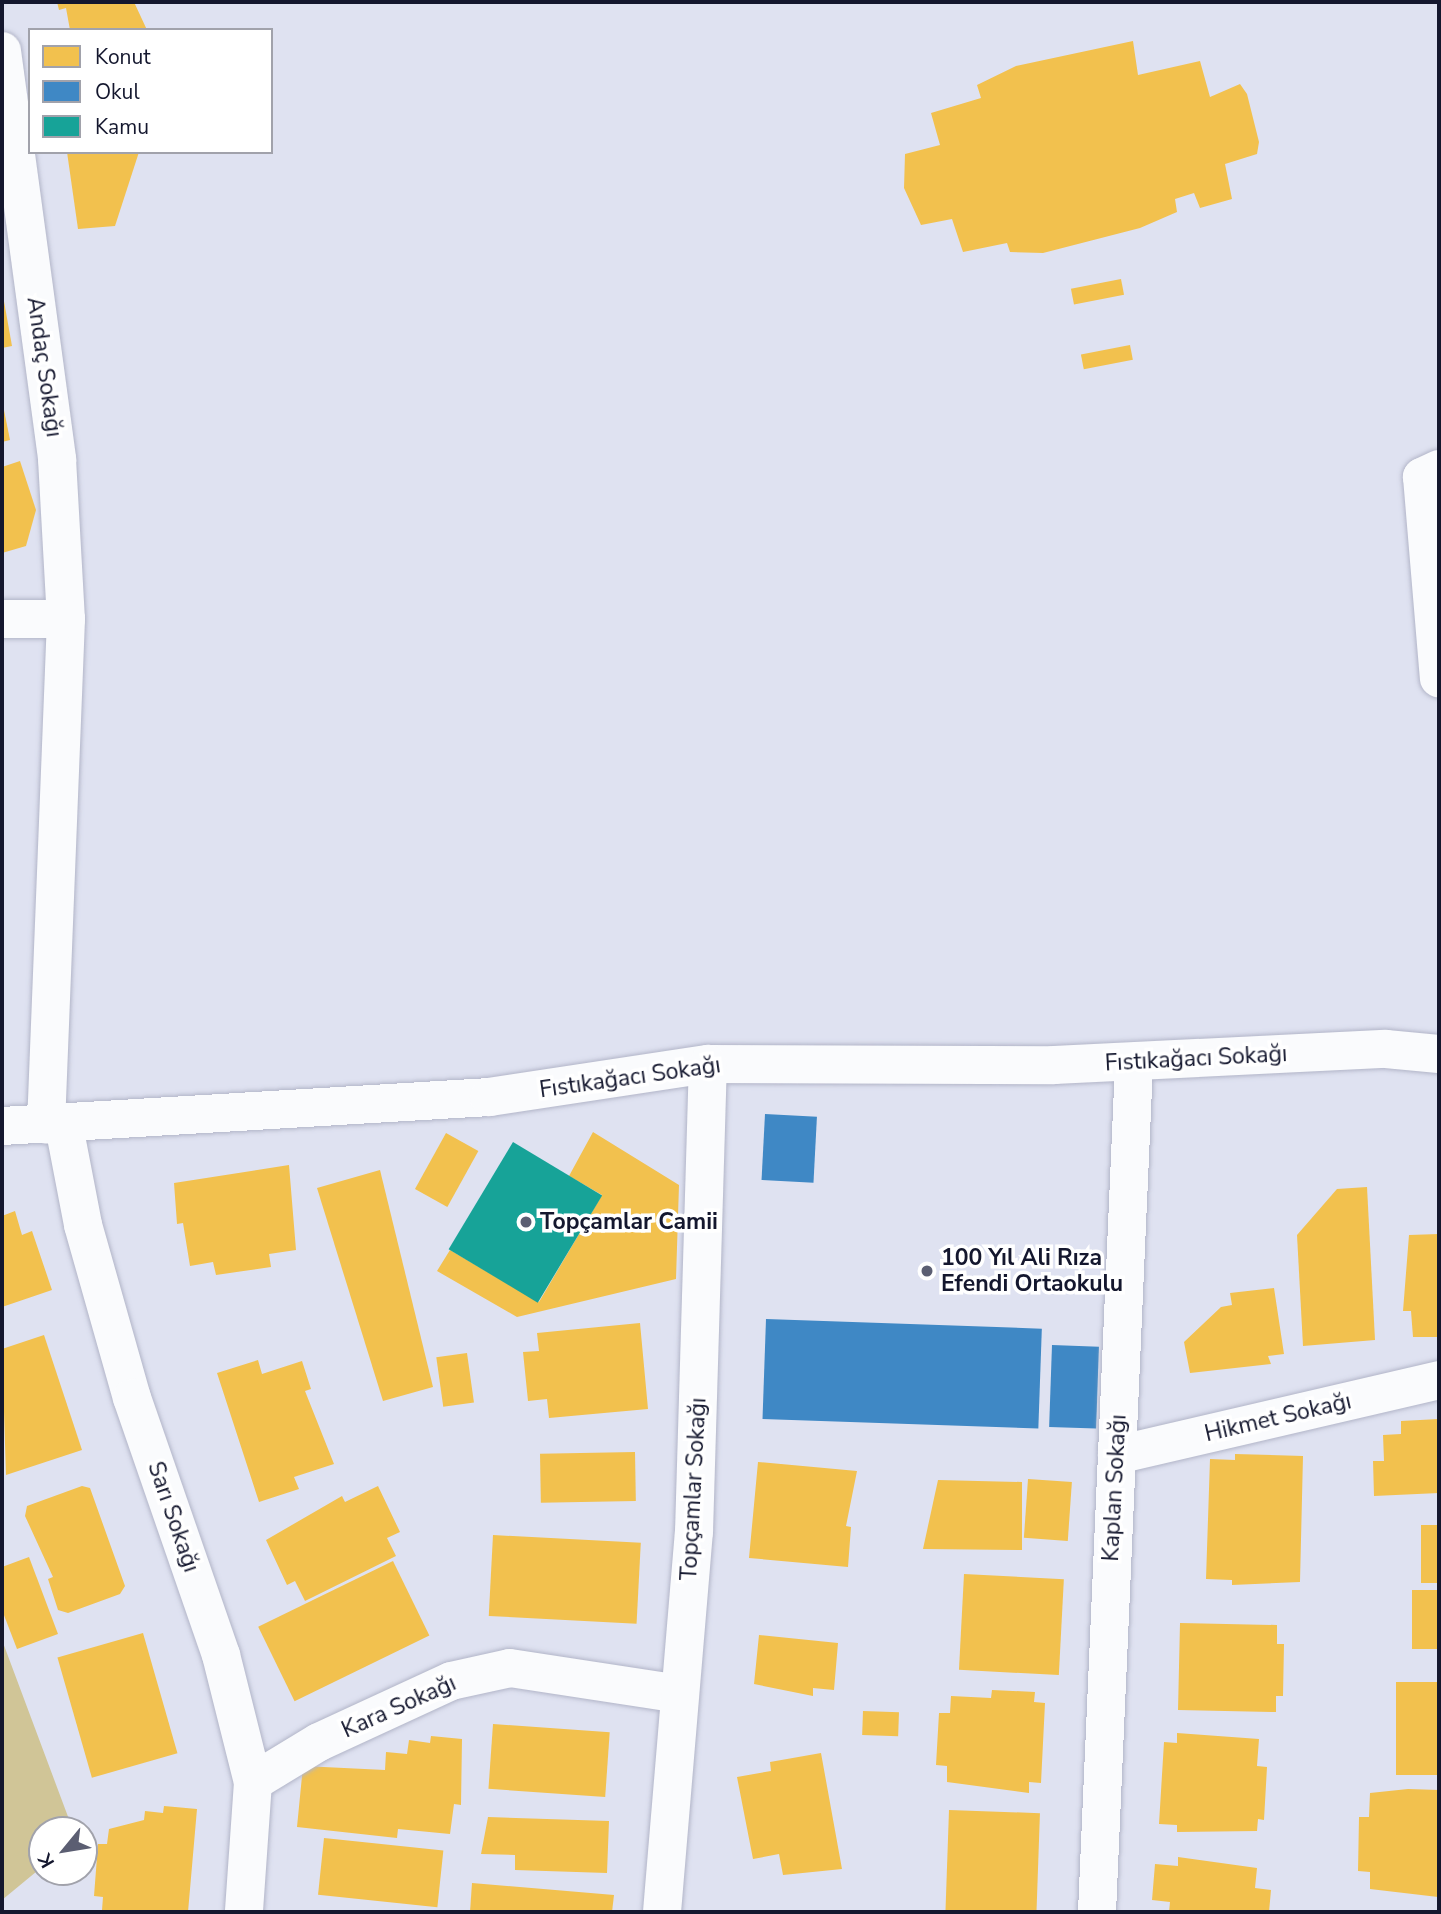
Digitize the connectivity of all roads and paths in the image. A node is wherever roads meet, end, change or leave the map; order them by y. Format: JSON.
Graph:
{"nodes":[{"id":1,"x":2,"y":51,"type":"edge"},
{"id":2,"x":1431,"y":473,"type":"edge"},
{"id":3,"x":2,"y":619,"type":"edge"},
{"id":4,"x":66,"y":619,"type":"junction"},
{"id":5,"x":1439,"y":678,"type":"edge"},
{"id":6,"x":1439,"y":1026,"type":"edge"},
{"id":7,"x":1386,"y":1049,"type":"junction"},
{"id":8,"x":1439,"y":1054,"type":"edge"},
{"id":9,"x":1135,"y":1063,"type":"junction"},
{"id":10,"x":708,"y":1064,"type":"junction"},
{"id":11,"x":2,"y":1126,"type":"edge"},
{"id":12,"x":55,"y":1126,"type":"junction"},
{"id":13,"x":1439,"y":1380,"type":"edge"},
{"id":14,"x":1117,"y":1455,"type":"junction"},
{"id":15,"x":680,"y":1694,"type":"junction"},
{"id":16,"x":253,"y":1782,"type":"junction"},
{"id":17,"x":244,"y":1912,"type":"edge"},
{"id":18,"x":662,"y":1912,"type":"edge"},
{"id":19,"x":1097,"y":1912,"type":"edge"}],
"edges":[{"from":1,"to":4,"type":"street","name":"Andaç Sokağı"},
{"from":2,"to":5,"type":"street"},
{"from":3,"to":4,"type":"street"},
{"from":4,"to":12,"type":"street","name":"Andaç Sokağı"},
{"from":6,"to":7,"type":"street"},
{"from":7,"to":8,"type":"street"},
{"from":7,"to":9,"type":"street","name":"Fıstıkağacı Sokağı"},
{"from":9,"to":10,"type":"street","name":"Fıstıkağacı Sokağı"},
{"from":9,"to":14,"type":"street","name":"Kaplan Sokağı"},
{"from":10,"to":12,"type":"street","name":"Fıstıkağacı Sokağı"},
{"from":10,"to":15,"type":"street","name":"Topçamlar Sokağı"},
{"from":11,"to":12,"type":"street","name":"Fıstıkağacı Sokağı"},
{"from":12,"to":16,"type":"street","name":"Sarı Sokağı"},
{"from":13,"to":14,"type":"street","name":"Hikmet Sokağı"},
{"from":14,"to":19,"type":"street","name":"Kaplan Sokağı"},
{"from":15,"to":16,"type":"street","name":"Kara Sokağı"},
{"from":15,"to":18,"type":"street","name":"Topçamlar Sokağı"},
{"from":16,"to":17,"type":"street","name":"Sarı Sokağı"}]}
